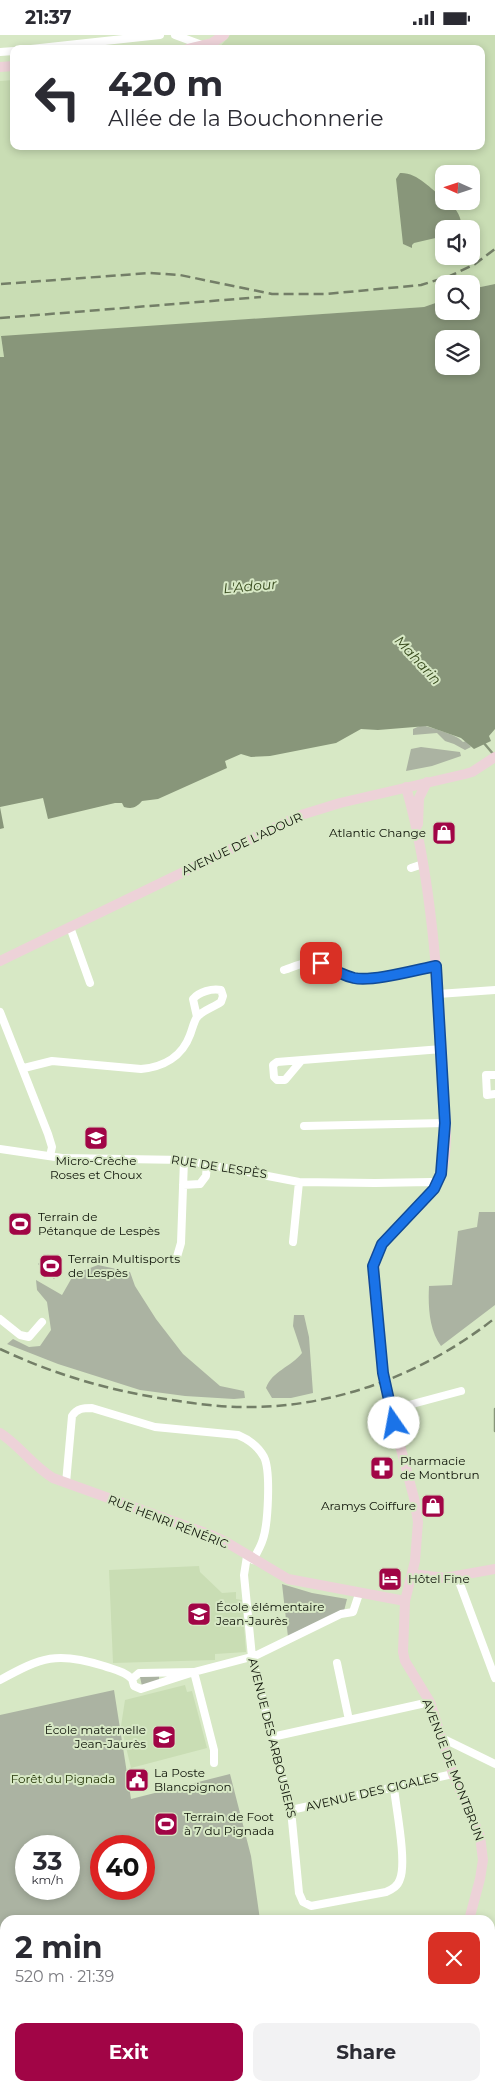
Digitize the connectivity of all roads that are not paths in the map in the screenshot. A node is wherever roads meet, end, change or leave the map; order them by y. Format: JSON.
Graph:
{"nodes":[{"id":1,"x":160,"y":35,"type":"edge"},
{"id":2,"x":175,"y":35,"type":"edge"},
{"id":3,"x":224,"y":35,"type":"edge"},
{"id":4,"x":68,"y":45,"type":"edge"},
{"id":5,"x":201,"y":45,"type":"edge"},
{"id":6,"x":207,"y":45,"type":"edge"},
{"id":7,"x":492,"y":760,"type":"edge"},
{"id":8,"x":427,"y":782,"type":"junction"},
{"id":9,"x":406,"y":787,"type":"junction"},
{"id":10,"x":417,"y":829,"type":"junction"},
{"id":11,"x":423,"y":864,"type":"junction"},
{"id":12,"x":411,"y":868,"type":"dead end"},
{"id":13,"x":70,"y":927,"type":"junction"},
{"id":14,"x":0,"y":961,"type":"edge"},
{"id":15,"x":436,"y":966,"type":"junction"},
{"id":16,"x":284,"y":969,"type":"dead end"},
{"id":17,"x":90,"y":983,"type":"dead end"},
{"id":18,"x":495,"y":990,"type":"edge"},
{"id":19,"x":438,"y":994,"type":"junction"},
{"id":20,"x":0,"y":1012,"type":"edge"},
{"id":21,"x":197,"y":1017,"type":"dead end"},
{"id":22,"x":442,"y":1049,"type":"junction"},
{"id":23,"x":300,"y":1061,"type":"dead end"},
{"id":24,"x":24,"y":1068,"type":"junction"},
{"id":25,"x":495,"y":1075,"type":"edge"},
{"id":26,"x":495,"y":1095,"type":"edge"},
{"id":27,"x":445,"y":1123,"type":"junction"},
{"id":28,"x":304,"y":1126,"type":"dead end"},
{"id":29,"x":0,"y":1149,"type":"edge"},
{"id":30,"x":50,"y":1157,"type":"junction"},
{"id":31,"x":184,"y":1160,"type":"junction"},
{"id":32,"x":207,"y":1164,"type":"junction"},
{"id":33,"x":299,"y":1181,"type":"junction"},
{"id":34,"x":437,"y":1184,"type":"junction"},
{"id":35,"x":183,"y":1185,"type":"junction"},
{"id":36,"x":293,"y":1242,"type":"dead end"},
{"id":37,"x":176,"y":1260,"type":"dead end"},
{"id":38,"x":0,"y":1319,"type":"edge"},
{"id":39,"x":42,"y":1322,"type":"dead end"},
{"id":40,"x":460,"y":1391,"type":"dead end"},
{"id":41,"x":390,"y":1409,"type":"junction"},
{"id":42,"x":0,"y":1433,"type":"edge"},
{"id":43,"x":66,"y":1483,"type":"junction"},
{"id":44,"x":250,"y":1558,"type":"junction"},
{"id":45,"x":495,"y":1569,"type":"edge"},
{"id":46,"x":412,"y":1574,"type":"junction"},
{"id":47,"x":457,"y":1576,"type":"junction"},
{"id":48,"x":359,"y":1594,"type":"junction"},
{"id":49,"x":405,"y":1601,"type":"junction"},
{"id":50,"x":252,"y":1657,"type":"junction"},
{"id":51,"x":337,"y":1663,"type":"dead end"},
{"id":52,"x":194,"y":1672,"type":"junction"},
{"id":53,"x":495,"y":1678,"type":"edge"},
{"id":54,"x":132,"y":1679,"type":"junction"},
{"id":55,"x":0,"y":1680,"type":"edge"},
{"id":56,"x":430,"y":1702,"type":"junction"},
{"id":57,"x":350,"y":1720,"type":"junction"},
{"id":58,"x":272,"y":1737,"type":"junction"},
{"id":59,"x":442,"y":1738,"type":"junction"},
{"id":60,"x":214,"y":1763,"type":"dead end"},
{"id":61,"x":495,"y":1765,"type":"edge"},
{"id":62,"x":453,"y":1774,"type":"junction"},
{"id":63,"x":394,"y":1788,"type":"junction"},
{"id":64,"x":291,"y":1810,"type":"junction"},
{"id":65,"x":470,"y":1915,"type":"edge"}],
"edges":[{"from":1,"to":4,"type":"street"},
{"from":2,"to":5,"type":"street"},
{"from":3,"to":6,"type":"street"},
{"from":7,"to":8,"type":"street","name":"AVENUE DE L'ADOUR"},
{"from":8,"to":9,"type":"street","name":"AVENUE DE L'ADOUR"},
{"from":8,"to":10,"type":"street"},
{"from":9,"to":10,"type":"street","name":"AVENUE DE MONTBRUN"},
{"from":9,"to":13,"type":"street","name":"AVENUE DE L'ADOUR"},
{"from":10,"to":11,"type":"street","name":"AVENUE DE MONTBRUN"},
{"from":11,"to":12,"type":"street"},
{"from":11,"to":15,"type":"street","name":"AVENUE DE MONTBRUN"},
{"from":13,"to":14,"type":"street","name":"AVENUE DE L'ADOUR"},
{"from":13,"to":17,"type":"street"},
{"from":15,"to":16,"type":"street"},
{"from":15,"to":19,"type":"street","name":"AVENUE DE MONTBRUN"},
{"from":18,"to":19,"type":"street"},
{"from":19,"to":22,"type":"street","name":"AVENUE DE MONTBRUN"},
{"from":20,"to":24,"type":"street"},
{"from":21,"to":24,"type":"street"},
{"from":22,"to":23,"type":"street"},
{"from":22,"to":27,"type":"street","name":"AVENUE DE MONTBRUN"},
{"from":24,"to":30,"type":"street"},
{"from":25,"to":26,"type":"street"},
{"from":27,"to":28,"type":"street"},
{"from":27,"to":34,"type":"street","name":"AVENUE DE MONTBRUN"},
{"from":29,"to":30,"type":"street","name":"RUE DE LESPÈS"},
{"from":30,"to":31,"type":"street","name":"RUE DE LESPÈS"},
{"from":31,"to":32,"type":"street","name":"RUE DE LESPÈS"},
{"from":31,"to":35,"type":"street"},
{"from":32,"to":33,"type":"street","name":"RUE DE LESPÈS"},
{"from":32,"to":35,"type":"street"},
{"from":33,"to":34,"type":"street","name":"RUE DE LESPÈS"},
{"from":33,"to":36,"type":"street"},
{"from":34,"to":41,"type":"street","name":"AVENUE DE MONTBRUN"},
{"from":35,"to":37,"type":"street"},
{"from":38,"to":39,"type":"street"},
{"from":40,"to":41,"type":"street"},
{"from":41,"to":46,"type":"street","name":"AVENUE DE MONTBRUN"},
{"from":42,"to":43,"type":"street","name":"RUE HENRI RÉNÉRIC"},
{"from":43,"to":44,"type":"street","name":"RUE HENRI RÉNÉRIC"},
{"from":43,"to":44,"type":"street","name":"AVENUE DES ARBOUSIERS"},
{"from":44,"to":48,"type":"street","name":"RUE HENRI RÉNÉRIC"},
{"from":44,"to":50,"type":"street","name":"AVENUE DES ARBOUSIERS"},
{"from":45,"to":47,"type":"street"},
{"from":46,"to":47,"type":"street"},
{"from":46,"to":49,"type":"street","name":"AVENUE DE MONTBRUN"},
{"from":47,"to":53,"type":"street"},
{"from":48,"to":49,"type":"street","name":"RUE HENRI RÉNÉRIC"},
{"from":48,"to":50,"type":"street"},
{"from":49,"to":56,"type":"street","name":"AVENUE DE MONTBRUN"},
{"from":50,"to":52,"type":"street"},
{"from":50,"to":58,"type":"street","name":"AVENUE DES ARBOUSIERS"},
{"from":51,"to":57,"type":"street"},
{"from":52,"to":54,"type":"street"},
{"from":52,"to":54,"type":"street"},
{"from":52,"to":60,"type":"street"},
{"from":54,"to":55,"type":"street"},
{"from":56,"to":57,"type":"street"},
{"from":56,"to":59,"type":"street","name":"AVENUE DE MONTBRUN"},
{"from":57,"to":58,"type":"street"},
{"from":58,"to":64,"type":"street","name":"AVENUE DES ARBOUSIERS"},
{"from":59,"to":61,"type":"street"},
{"from":59,"to":62,"type":"street","name":"AVENUE DE MONTBRUN"},
{"from":62,"to":63,"type":"street","name":"AVENUE DES CIGALES"},
{"from":62,"to":65,"type":"street","name":"AVENUE DE MONTBRUN"},
{"from":63,"to":64,"type":"street","name":"AVENUE DES CIGALES"},
{"from":63,"to":64,"type":"street","name":"AVENUE DES ARBOUSIERS"}]}
